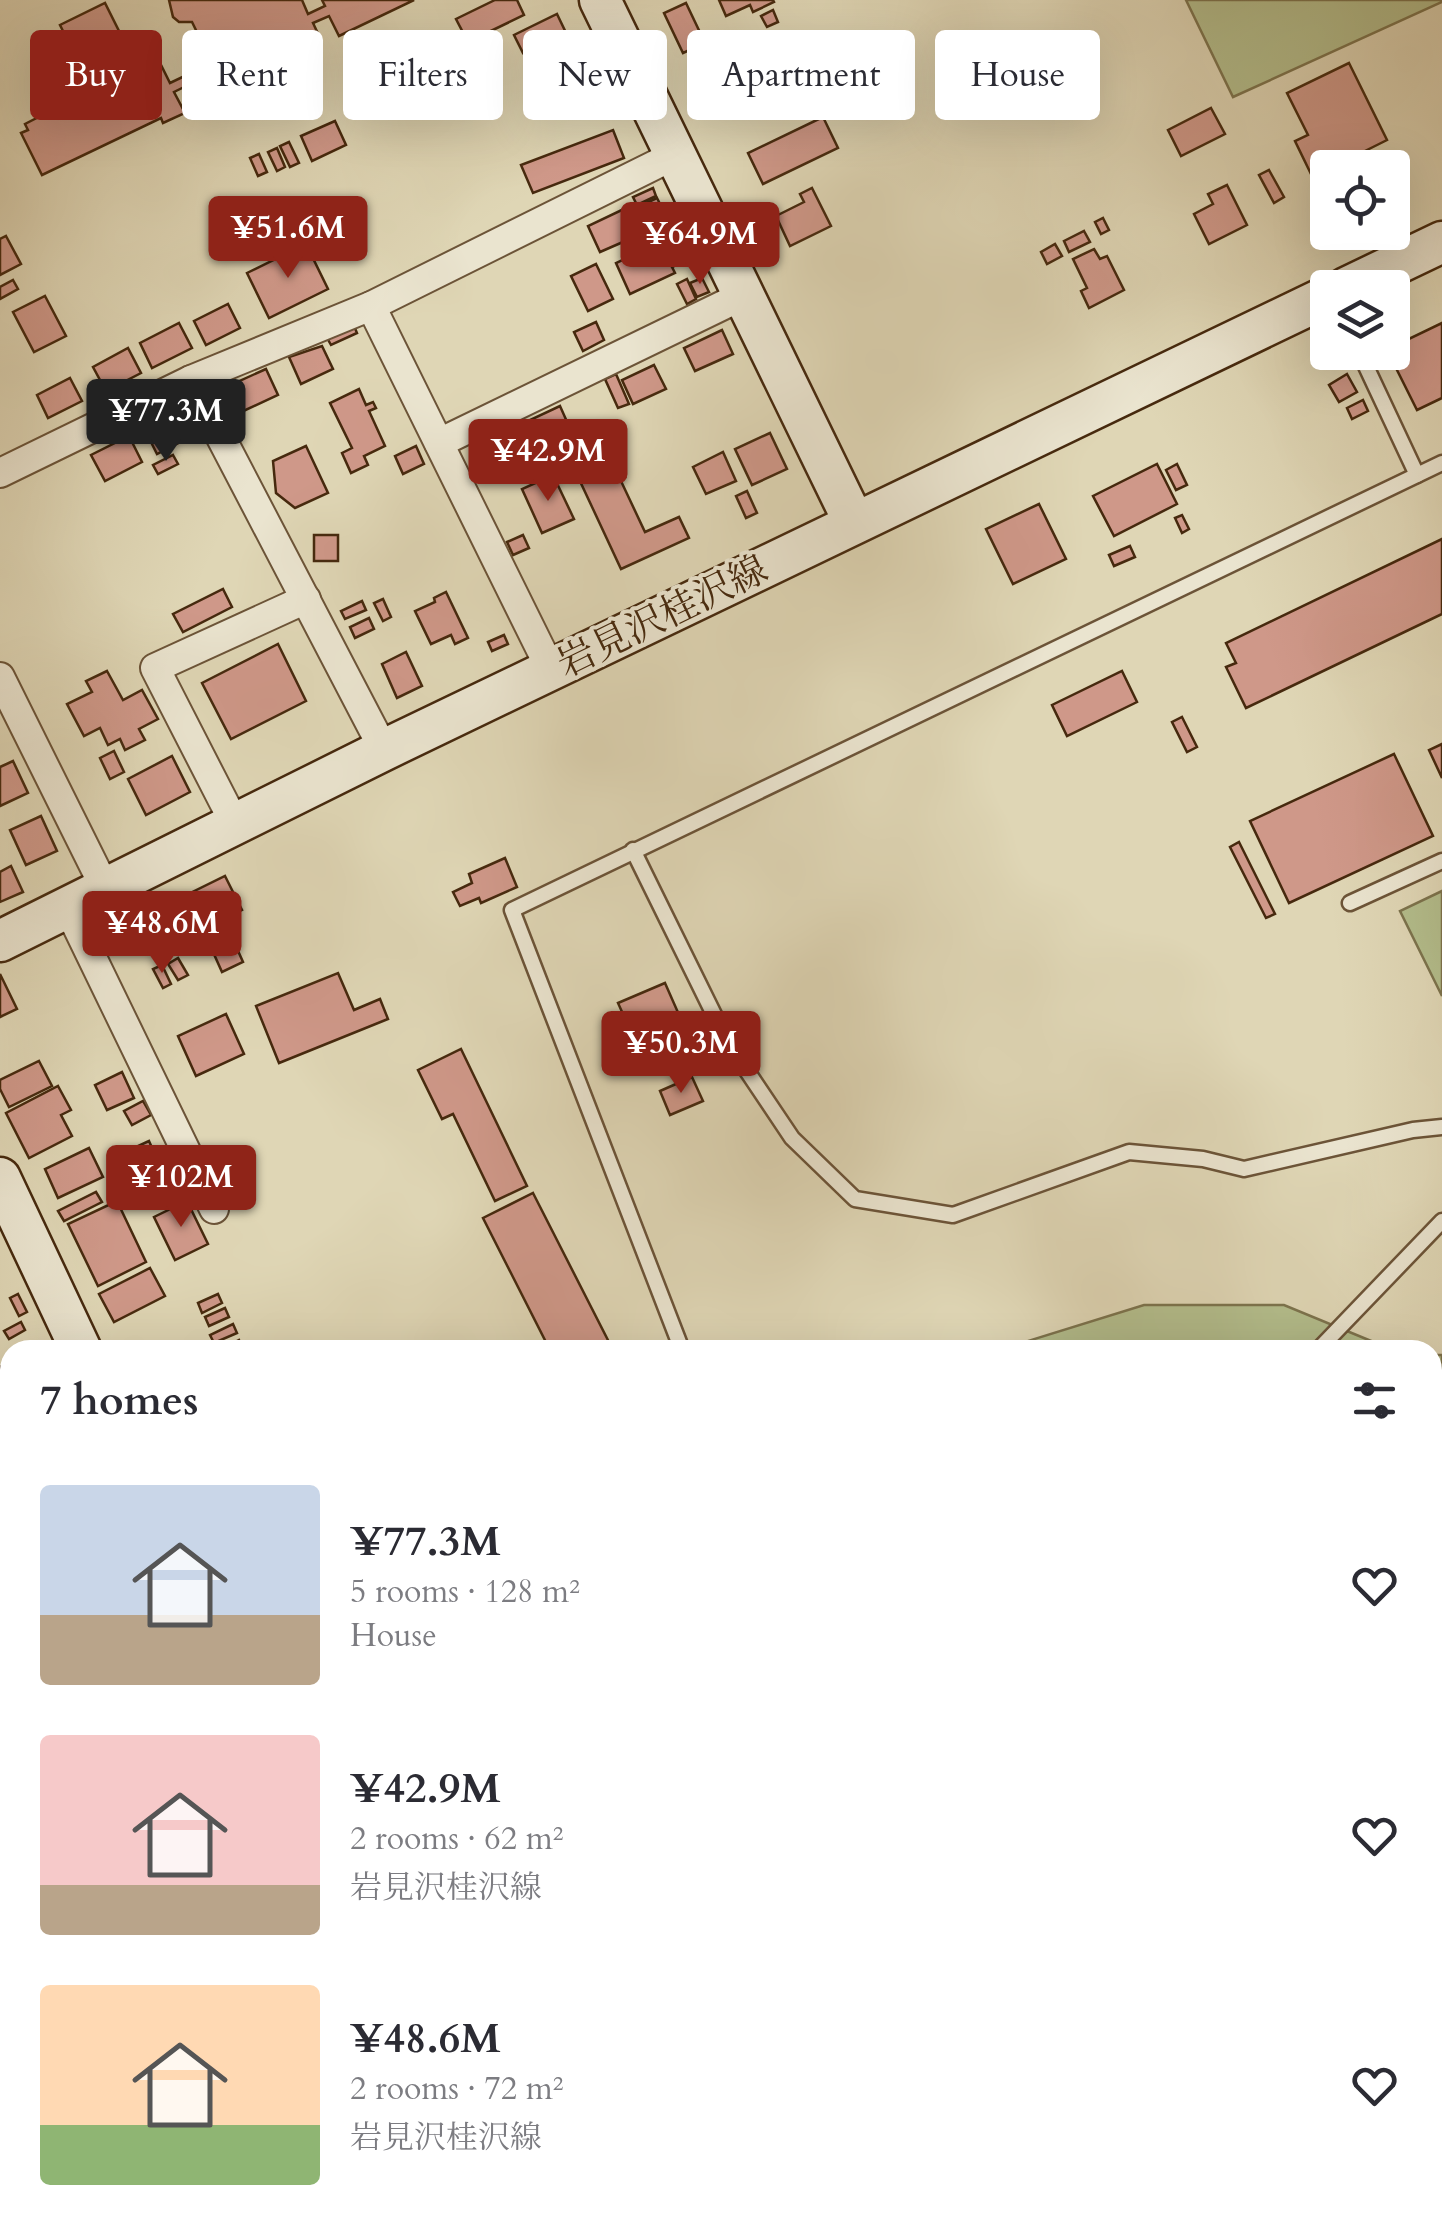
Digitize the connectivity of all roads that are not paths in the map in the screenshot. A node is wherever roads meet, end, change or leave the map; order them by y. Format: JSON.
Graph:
{"nodes":[{"id":1,"x":601,"y":0,"type":"edge"},
{"id":2,"x":675,"y":155,"type":"junction"},
{"id":3,"x":1442,"y":242,"type":"edge"},
{"id":4,"x":1384,"y":270,"type":"edge"},
{"id":5,"x":742,"y":296,"type":"junction"},
{"id":6,"x":1310,"y":305,"type":"edge"},
{"id":7,"x":371,"y":306,"type":"junction"},
{"id":8,"x":1368,"y":370,"type":"edge"},
{"id":9,"x":191,"y":380,"type":"junction"},
{"id":10,"x":439,"y":443,"type":"junction"},
{"id":11,"x":1442,"y":463,"type":"edge"},
{"id":12,"x":0,"y":473,"type":"edge"},
{"id":13,"x":1416,"y":475,"type":"junction"},
{"id":14,"x":854,"y":522,"type":"junction"},
{"id":15,"x":306,"y":599,"type":"junction"},
{"id":16,"x":551,"y":670,"type":"junction"},
{"id":17,"x":0,"y":677,"type":"edge"},
{"id":18,"x":384,"y":750,"type":"junction"},
{"id":19,"x":236,"y":826,"type":"junction"},
{"id":20,"x":634,"y":850,"type":"junction"},
{"id":21,"x":1442,"y":861,"type":"edge"},
{"id":22,"x":106,"y":890,"type":"junction"},
{"id":23,"x":1350,"y":904,"type":"dead end"},
{"id":24,"x":68,"y":908,"type":"junction"},
{"id":25,"x":0,"y":942,"type":"edge"},
{"id":26,"x":1442,"y":1126,"type":"edge"},
{"id":27,"x":0,"y":1178,"type":"edge"},
{"id":28,"x":214,"y":1209,"type":"dead end"},
{"id":29,"x":1442,"y":1222,"type":"edge"},
{"id":30,"x":76,"y":1340,"type":"edge"},
{"id":31,"x":678,"y":1340,"type":"edge"},
{"id":32,"x":1328,"y":1340,"type":"edge"}],
"edges":[{"from":1,"to":2,"type":"main road"},
{"from":2,"to":5,"type":"main road"},
{"from":2,"to":7,"type":"street"},
{"from":3,"to":4,"type":"main road"},
{"from":5,"to":10,"type":"street"},
{"from":5,"to":14,"type":"main road"},
{"from":6,"to":14,"type":"main road","name":"岩見沢桂沢線"},
{"from":7,"to":9,"type":"street"},
{"from":7,"to":10,"type":"street"},
{"from":8,"to":13,"type":"lane"},
{"from":9,"to":12,"type":"street"},
{"from":9,"to":15,"type":"street"},
{"from":10,"to":16,"type":"street"},
{"from":11,"to":13,"type":"lane"},
{"from":13,"to":20,"type":"lane"},
{"from":14,"to":16,"type":"main road","name":"岩見沢桂沢線"},
{"from":15,"to":18,"type":"street"},
{"from":15,"to":19,"type":"street"},
{"from":16,"to":18,"type":"main road","name":"岩見沢桂沢線"},
{"from":17,"to":22,"type":"street"},
{"from":18,"to":19,"type":"main road","name":"岩見沢桂沢線"},
{"from":19,"to":22,"type":"main road","name":"岩見沢桂沢線"},
{"from":20,"to":26,"type":"lane"},
{"from":20,"to":31,"type":"lane"},
{"from":21,"to":23,"type":"lane"},
{"from":22,"to":24,"type":"main road","name":"岩見沢桂沢線"},
{"from":24,"to":25,"type":"main road","name":"岩見沢桂沢線"},
{"from":24,"to":28,"type":"street"},
{"from":27,"to":30,"type":"main road"},
{"from":29,"to":32,"type":"lane"}]}
